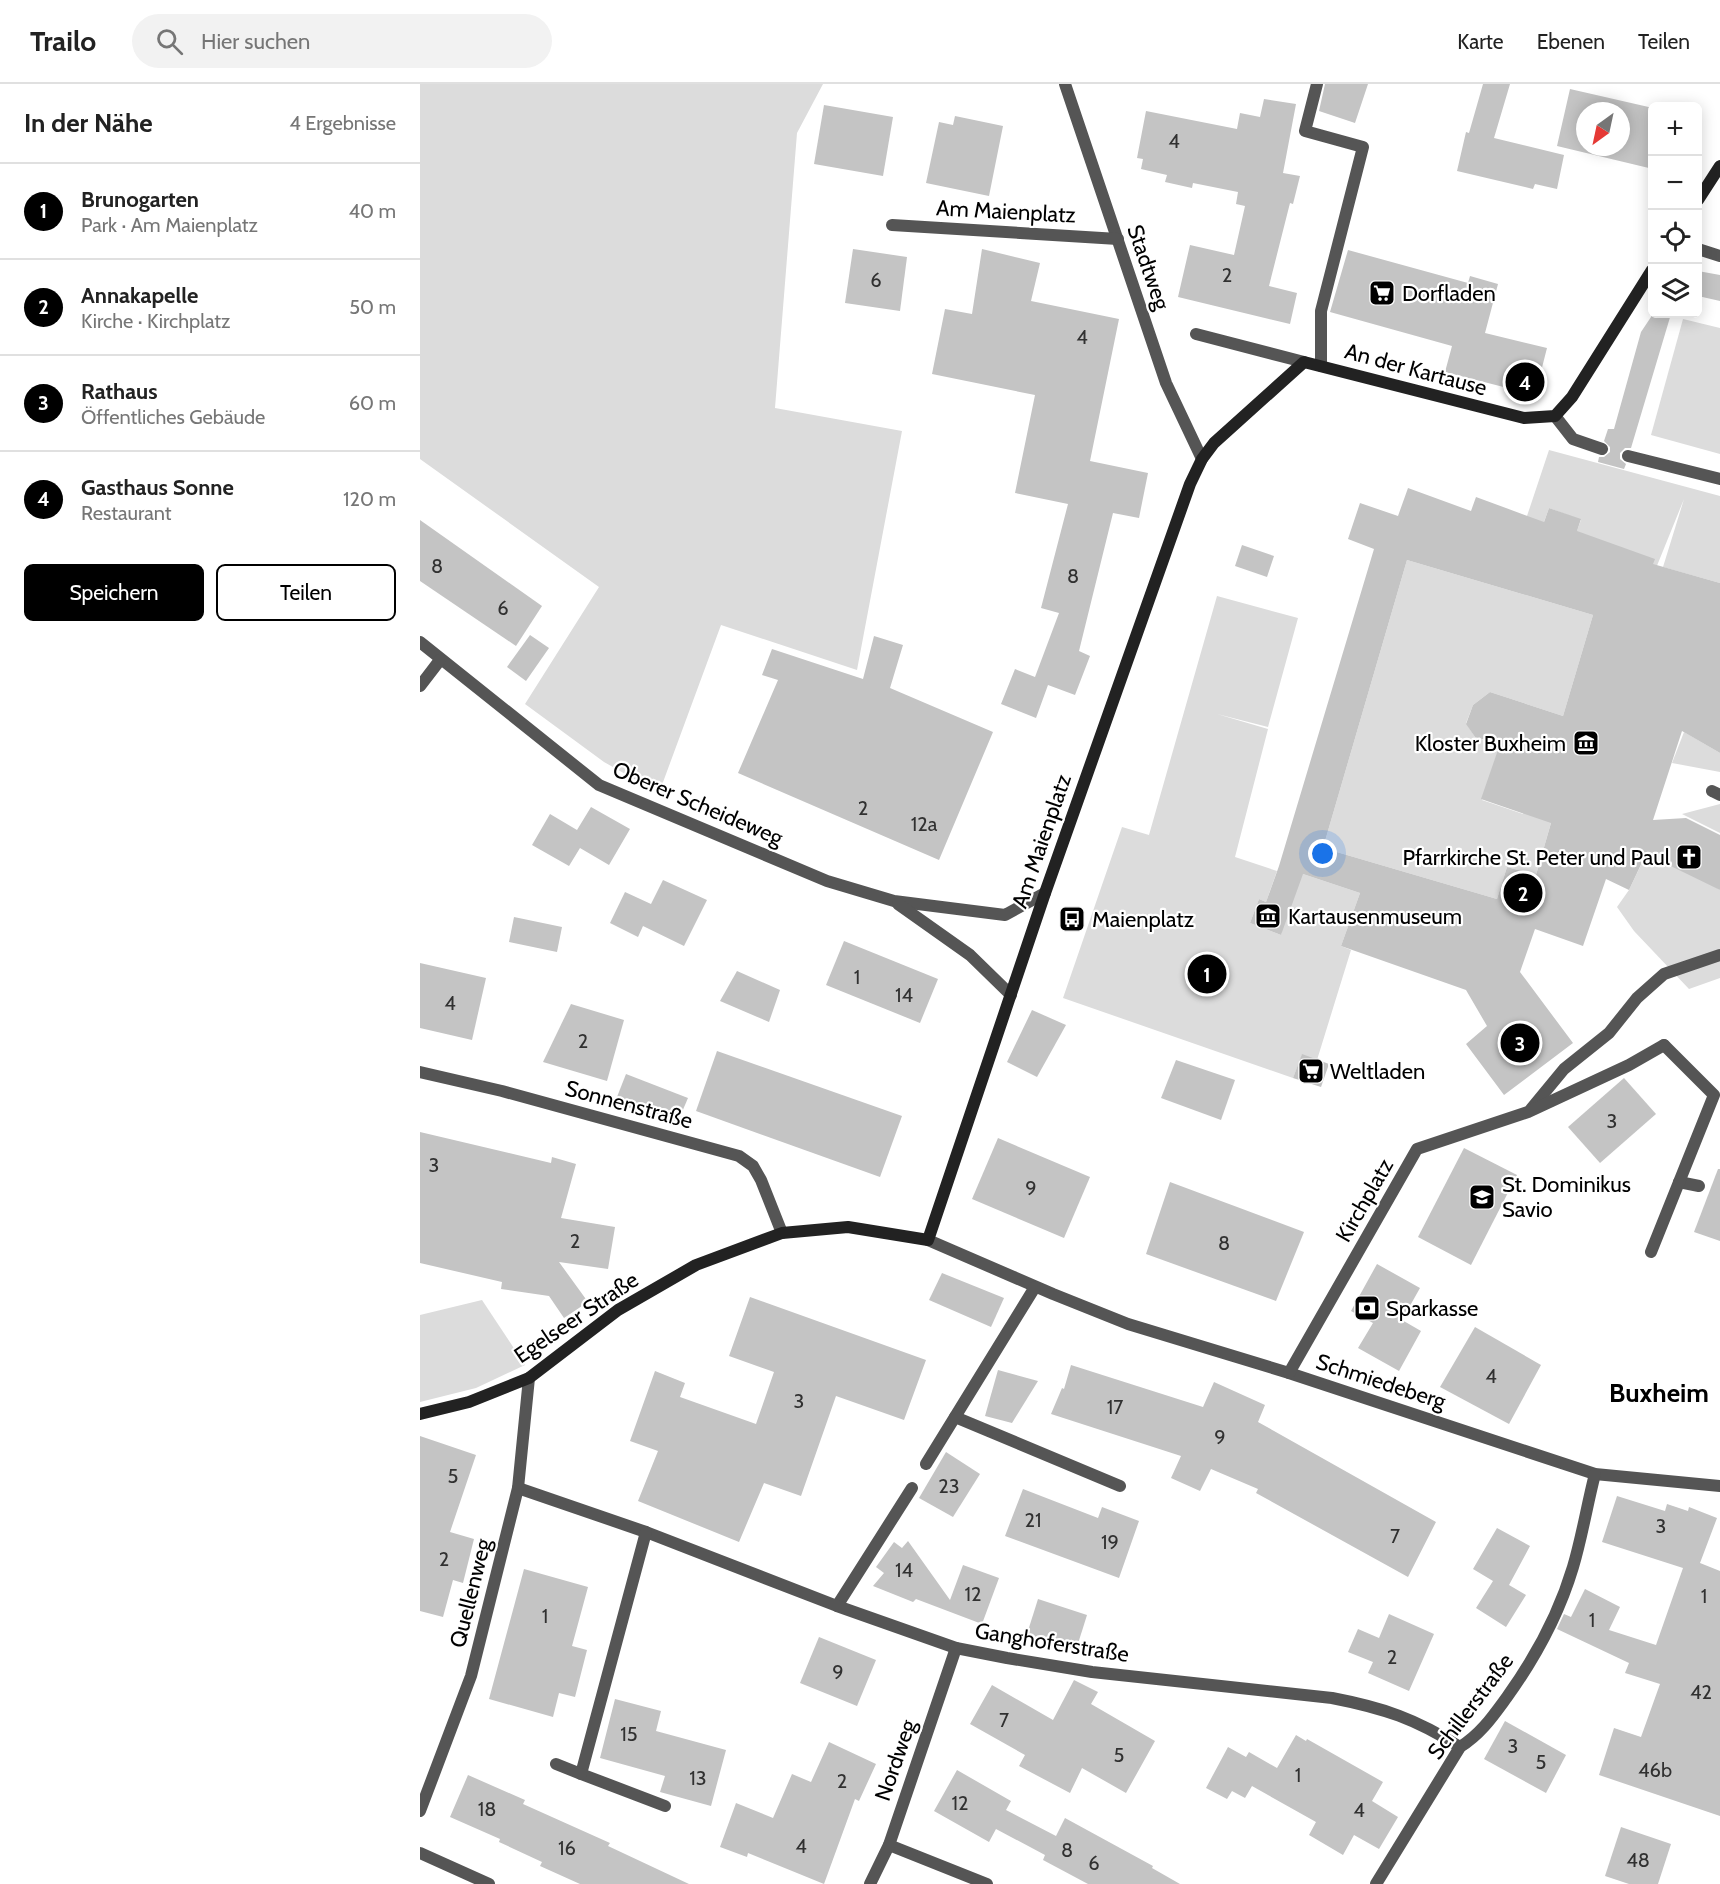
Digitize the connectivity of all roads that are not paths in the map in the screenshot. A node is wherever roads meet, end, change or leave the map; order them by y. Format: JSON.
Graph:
{"nodes":[{"id":1,"x":1065,"y":84,"type":"edge"},
{"id":2,"x":1317,"y":84,"type":"edge"},
{"id":3,"x":1720,"y":166,"type":"edge"},
{"id":4,"x":1702,"y":194,"type":"edge"},
{"id":5,"x":892,"y":225,"type":"dead end"},
{"id":6,"x":1118,"y":239,"type":"junction"},
{"id":7,"x":1702,"y":250,"type":"edge"},
{"id":8,"x":1720,"y":256,"type":"edge"},
{"id":9,"x":1648,"y":278,"type":"edge"},
{"id":10,"x":1196,"y":334,"type":"dead end"},
{"id":11,"x":1304,"y":362,"type":"junction"},
{"id":12,"x":1321,"y":366,"type":"junction"},
{"id":13,"x":1554,"y":416,"type":"junction"},
{"id":14,"x":1602,"y":449,"type":"dead end"},
{"id":15,"x":1628,"y":456,"type":"dead end"},
{"id":16,"x":1202,"y":459,"type":"junction"},
{"id":17,"x":1720,"y":479,"type":"edge"},
{"id":18,"x":420,"y":642,"type":"edge"},
{"id":19,"x":440,"y":660,"type":"junction"},
{"id":20,"x":420,"y":686,"type":"edge"},
{"id":21,"x":1045,"y":893,"type":"junction"},
{"id":22,"x":894,"y":901,"type":"junction"},
{"id":23,"x":1720,"y":956,"type":"edge"},
{"id":24,"x":1011,"y":995,"type":"junction"},
{"id":25,"x":420,"y":1072,"type":"edge"},
{"id":26,"x":1717,"y":1096,"type":"edge"},
{"id":27,"x":1528,"y":1112,"type":"junction"},
{"id":28,"x":1679,"y":1182,"type":"junction"},
{"id":29,"x":1699,"y":1186,"type":"dead end"},
{"id":30,"x":782,"y":1233,"type":"junction"},
{"id":31,"x":928,"y":1240,"type":"junction"},
{"id":32,"x":1651,"y":1252,"type":"dead end"},
{"id":33,"x":1035,"y":1287,"type":"junction"},
{"id":34,"x":1289,"y":1373,"type":"junction"},
{"id":35,"x":529,"y":1378,"type":"junction"},
{"id":36,"x":420,"y":1414,"type":"edge"},
{"id":37,"x":955,"y":1417,"type":"junction"},
{"id":38,"x":926,"y":1464,"type":"dead end"},
{"id":39,"x":1594,"y":1474,"type":"junction"},
{"id":40,"x":1120,"y":1486,"type":"dead end"},
{"id":41,"x":1720,"y":1486,"type":"edge"},
{"id":42,"x":518,"y":1488,"type":"junction"},
{"id":43,"x":912,"y":1488,"type":"dead end"},
{"id":44,"x":646,"y":1532,"type":"junction"},
{"id":45,"x":837,"y":1606,"type":"junction"},
{"id":46,"x":956,"y":1648,"type":"junction"},
{"id":47,"x":1461,"y":1747,"type":"junction"},
{"id":48,"x":555,"y":1764,"type":"dead end"},
{"id":49,"x":582,"y":1774,"type":"junction"},
{"id":50,"x":664,"y":1806,"type":"dead end"},
{"id":51,"x":420,"y":1811,"type":"edge"},
{"id":52,"x":889,"y":1845,"type":"junction"},
{"id":53,"x":420,"y":1853,"type":"edge"},
{"id":54,"x":489,"y":1884,"type":"edge"},
{"id":55,"x":870,"y":1884,"type":"edge"},
{"id":56,"x":987,"y":1884,"type":"edge"},
{"id":57,"x":1376,"y":1884,"type":"edge"}],
"edges":[{"from":1,"to":6,"type":"street","name":"Stadtweg"},
{"from":2,"to":12,"type":"street"},
{"from":3,"to":4,"type":"street"},
{"from":5,"to":6,"type":"street","name":"Am Maienplatz"},
{"from":6,"to":16,"type":"street","name":"Stadtweg"},
{"from":7,"to":8,"type":"street"},
{"from":9,"to":13,"type":"street"},
{"from":10,"to":11,"type":"street"},
{"from":11,"to":12,"type":"street","name":"An der Kartause"},
{"from":11,"to":16,"type":"street"},
{"from":12,"to":13,"type":"street","name":"An der Kartause"},
{"from":13,"to":14,"type":"street"},
{"from":15,"to":17,"type":"street"},
{"from":16,"to":21,"type":"street","name":"Am Maienplatz"},
{"from":18,"to":19,"type":"street","name":"Oberer Scheideweg"},
{"from":19,"to":20,"type":"street"},
{"from":19,"to":22,"type":"street","name":"Oberer Scheideweg"},
{"from":21,"to":22,"type":"street","name":"Oberer Scheideweg"},
{"from":21,"to":24,"type":"street","name":"Am Maienplatz"},
{"from":22,"to":24,"type":"street","name":"Oberer Scheideweg"},
{"from":23,"to":27,"type":"street"},
{"from":24,"to":31,"type":"street","name":"Am Maienplatz"},
{"from":25,"to":30,"type":"street","name":"Sonnenstraße"},
{"from":26,"to":27,"type":"street","name":"Kirchplatz"},
{"from":26,"to":28,"type":"street"},
{"from":27,"to":34,"type":"street","name":"Kirchplatz"},
{"from":28,"to":29,"type":"street"},
{"from":28,"to":32,"type":"street"},
{"from":30,"to":31,"type":"street","name":"Egelseer Straße"},
{"from":30,"to":35,"type":"street","name":"Egelseer Straße"},
{"from":31,"to":33,"type":"street","name":"Schmiedeberg"},
{"from":33,"to":34,"type":"street","name":"Schmiedeberg"},
{"from":33,"to":37,"type":"street"},
{"from":34,"to":39,"type":"street","name":"Schmiedeberg"},
{"from":35,"to":36,"type":"street","name":"Egelseer Straße"},
{"from":35,"to":42,"type":"street","name":"Quellenweg"},
{"from":37,"to":38,"type":"street"},
{"from":37,"to":40,"type":"street"},
{"from":39,"to":41,"type":"street","name":"Schmiedeberg"},
{"from":39,"to":47,"type":"street","name":"Schillerstraße"},
{"from":42,"to":44,"type":"street","name":"Ganghoferstraße"},
{"from":42,"to":51,"type":"street","name":"Quellenweg"},
{"from":43,"to":45,"type":"street"},
{"from":44,"to":45,"type":"street","name":"Ganghoferstraße"},
{"from":44,"to":49,"type":"street"},
{"from":45,"to":46,"type":"street","name":"Ganghoferstraße"},
{"from":46,"to":47,"type":"street","name":"Ganghoferstraße"},
{"from":46,"to":52,"type":"street","name":"Nordweg"},
{"from":47,"to":57,"type":"street","name":"Schillerstraße"},
{"from":48,"to":49,"type":"street"},
{"from":49,"to":50,"type":"street"},
{"from":52,"to":55,"type":"street","name":"Nordweg"},
{"from":52,"to":56,"type":"street"},
{"from":53,"to":54,"type":"street"}]}
